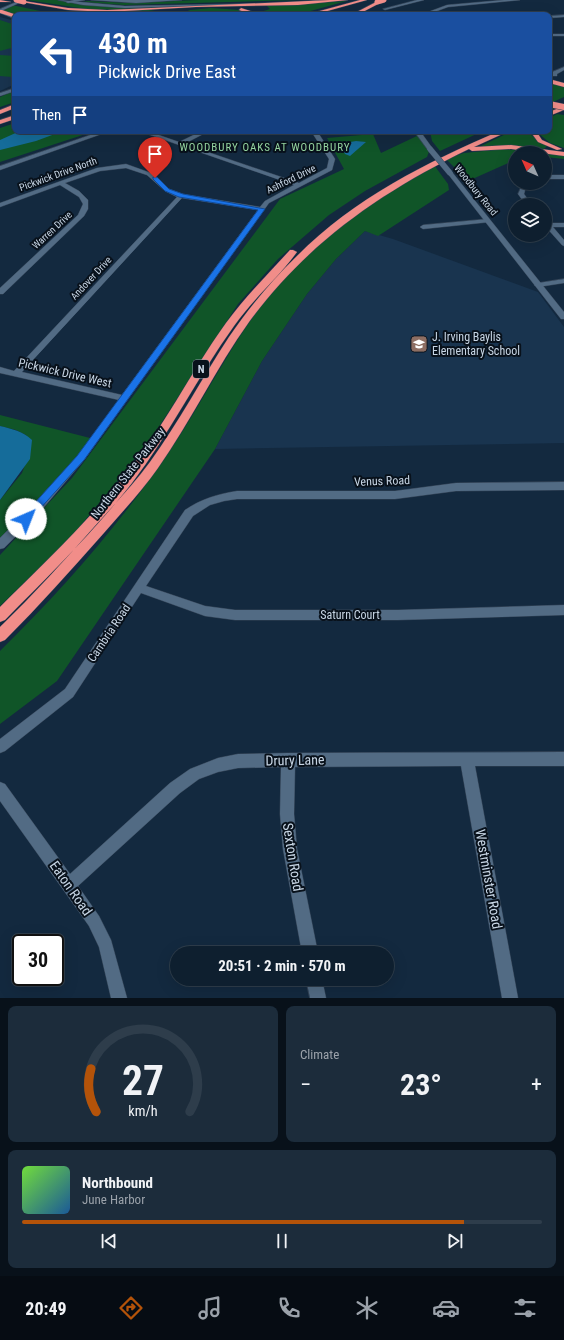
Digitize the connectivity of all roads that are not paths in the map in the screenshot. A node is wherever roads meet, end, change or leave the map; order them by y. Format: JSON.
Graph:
{"nodes":[{"id":1,"x":60,"y":0,"type":"edge"},
{"id":2,"x":93,"y":0,"type":"edge"},
{"id":3,"x":180,"y":0,"type":"edge"},
{"id":4,"x":322,"y":0,"type":"edge"},
{"id":5,"x":346,"y":0,"type":"edge"},
{"id":6,"x":365,"y":0,"type":"edge"},
{"id":7,"x":384,"y":0,"type":"edge"},
{"id":8,"x":422,"y":0,"type":"edge"},
{"id":9,"x":518,"y":0,"type":"edge"},
{"id":10,"x":0,"y":1,"type":"edge"},
{"id":11,"x":16,"y":1,"type":"edge"},
{"id":12,"x":24,"y":1,"type":"edge"},
{"id":13,"x":83,"y":1,"type":"edge"},
{"id":14,"x":148,"y":1,"type":"edge"},
{"id":15,"x":211,"y":5,"type":"junction"},
{"id":16,"x":370,"y":5,"type":"junction"},
{"id":17,"x":385,"y":9,"type":"junction"},
{"id":18,"x":0,"y":11,"type":"edge"},
{"id":19,"x":53,"y":12,"type":"edge"},
{"id":20,"x":60,"y":12,"type":"edge"},
{"id":21,"x":77,"y":12,"type":"edge"},
{"id":22,"x":156,"y":12,"type":"edge"},
{"id":23,"x":183,"y":12,"type":"edge"},
{"id":24,"x":249,"y":12,"type":"edge"},
{"id":25,"x":319,"y":12,"type":"edge"},
{"id":26,"x":341,"y":12,"type":"edge"},
{"id":27,"x":358,"y":12,"type":"edge"},
{"id":28,"x":386,"y":12,"type":"edge"},
{"id":29,"x":430,"y":12,"type":"edge"},
{"id":30,"x":12,"y":16,"type":"edge"},
{"id":31,"x":564,"y":16,"type":"edge"},
{"id":32,"x":552,"y":17,"type":"edge"},
{"id":33,"x":552,"y":35,"type":"edge"},
{"id":34,"x":564,"y":35,"type":"edge"},
{"id":35,"x":564,"y":68,"type":"edge"},
{"id":36,"x":556,"y":76,"type":"dead end"},
{"id":37,"x":552,"y":82,"type":"edge"},
{"id":38,"x":564,"y":85,"type":"edge"},
{"id":39,"x":12,"y":90,"type":"edge"},
{"id":40,"x":0,"y":95,"type":"edge"},
{"id":41,"x":564,"y":102,"type":"edge"},
{"id":42,"x":552,"y":105,"type":"edge"},
{"id":43,"x":552,"y":108,"type":"edge"},
{"id":44,"x":564,"y":108,"type":"edge"},
{"id":45,"x":12,"y":109,"type":"edge"},
{"id":46,"x":552,"y":110,"type":"edge"},
{"id":47,"x":564,"y":112,"type":"edge"},
{"id":48,"x":0,"y":113,"type":"edge"},
{"id":49,"x":552,"y":113,"type":"edge"},
{"id":50,"x":12,"y":119,"type":"edge"},
{"id":51,"x":0,"y":122,"type":"edge"},
{"id":52,"x":98,"y":134,"type":"edge"},
{"id":53,"x":151,"y":134,"type":"edge"},
{"id":54,"x":200,"y":134,"type":"edge"},
{"id":55,"x":316,"y":134,"type":"edge"},
{"id":56,"x":419,"y":134,"type":"edge"},
{"id":57,"x":486,"y":134,"type":"edge"},
{"id":58,"x":499,"y":134,"type":"edge"},
{"id":59,"x":535,"y":134,"type":"edge"},
{"id":60,"x":179,"y":144,"type":"junction"},
{"id":61,"x":461,"y":150,"type":"junction"},
{"id":62,"x":564,"y":150,"type":"edge"},
{"id":63,"x":564,"y":154,"type":"edge"},
{"id":64,"x":0,"y":168,"type":"edge"},
{"id":65,"x":552,"y":177,"type":"edge"},
{"id":66,"x":564,"y":177,"type":"edge"},
{"id":67,"x":60,"y":183,"type":"junction"},
{"id":68,"x":299,"y":185,"type":"junction"},
{"id":69,"x":181,"y":196,"type":"junction"},
{"id":70,"x":0,"y":205,"type":"edge"},
{"id":71,"x":262,"y":209,"type":"junction"},
{"id":72,"x":488,"y":221,"type":"junction"},
{"id":73,"x":552,"y":224,"type":"edge"},
{"id":74,"x":564,"y":225,"type":"edge"},
{"id":75,"x":423,"y":227,"type":"dead end"},
{"id":76,"x":552,"y":231,"type":"edge"},
{"id":77,"x":564,"y":244,"type":"edge"},
{"id":78,"x":0,"y":281,"type":"edge"},
{"id":79,"x":564,"y":281,"type":"edge"},
{"id":80,"x":9,"y":283,"type":"junction"},
{"id":81,"x":538,"y":285,"type":"junction"},
{"id":82,"x":0,"y":292,"type":"edge"},
{"id":83,"x":564,"y":317,"type":"edge"},
{"id":84,"x":0,"y":370,"type":"edge"},
{"id":85,"x":16,"y":374,"type":"junction"},
{"id":86,"x":124,"y":398,"type":"junction"},
{"id":87,"x":564,"y":486,"type":"edge"},
{"id":88,"x":202,"y":504,"type":"joint"},
{"id":89,"x":0,"y":545,"type":"edge"},
{"id":90,"x":139,"y":588,"type":"junction"},
{"id":91,"x":564,"y":610,"type":"edge"},
{"id":92,"x":0,"y":616,"type":"edge"},
{"id":93,"x":0,"y":636,"type":"edge"},
{"id":94,"x":0,"y":747,"type":"edge"},
{"id":95,"x":564,"y":759,"type":"edge"},
{"id":96,"x":288,"y":760,"type":"junction"},
{"id":97,"x":468,"y":760,"type":"junction"},
{"id":98,"x":0,"y":788,"type":"edge"},
{"id":99,"x":70,"y":884,"type":"junction"},
{"id":100,"x":309,"y":946,"type":"edge"},
{"id":101,"x":315,"y":986,"type":"edge"},
{"id":102,"x":120,"y":998,"type":"edge"},
{"id":103,"x":318,"y":998,"type":"edge"},
{"id":104,"x":510,"y":998,"type":"edge"}],
"edges":[{"from":1,"to":13,"type":"street"},
{"from":2,"to":14,"type":"street"},
{"from":3,"to":14,"type":"street"},
{"from":4,"to":13,"type":"street"},
{"from":5,"to":15,"type":"highway"},
{"from":6,"to":25,"type":"highway"},
{"from":7,"to":16,"type":"highway","bridge":true},
{"from":7,"to":17,"type":"street"},
{"from":8,"to":17,"type":"street"},
{"from":9,"to":29,"type":"street"},
{"from":10,"to":11,"type":"highway"},
{"from":11,"to":12,"type":"highway","bridge":true},
{"from":11,"to":19,"type":"highway"},
{"from":11,"to":20,"type":"highway"},
{"from":12,"to":15,"type":"highway"},
{"from":12,"to":18,"type":"street"},
{"from":12,"to":21,"type":"highway"},
{"from":15,"to":22,"type":"highway"},
{"from":16,"to":26,"type":"highway"},
{"from":16,"to":27,"type":"highway"},
{"from":17,"to":28,"type":"street"},
{"from":18,"to":30,"type":"highway"},
{"from":23,"to":24,"type":"highway"},
{"from":31,"to":32,"type":"street"},
{"from":33,"to":34,"type":"street"},
{"from":35,"to":36,"type":"street"},
{"from":37,"to":38,"type":"highway"},
{"from":39,"to":40,"type":"street"},
{"from":41,"to":43,"type":"highway"},
{"from":42,"to":44,"type":"highway","bridge":true},
{"from":44,"to":49,"type":"highway"},
{"from":45,"to":48,"type":"highway"},
{"from":46,"to":47,"type":"highway"},
{"from":50,"to":51,"type":"highway"},
{"from":52,"to":64,"type":"street"},
{"from":53,"to":60,"type":"street"},
{"from":54,"to":60,"type":"street"},
{"from":55,"to":68,"type":"street","name":"Ashford Drive"},
{"from":56,"to":72,"type":"street","name":"Woodbury Road","bridge":true},
{"from":57,"to":92,"type":"highway","name":"Northern State Parkway","number":"N"},
{"from":58,"to":61,"type":"highway","name":"Northern State Parkway","number":"N"},
{"from":59,"to":62,"type":"highway"},
{"from":60,"to":68,"type":"street"},
{"from":61,"to":63,"type":"highway"},
{"from":61,"to":93,"type":"highway","name":"Northern State Parkway","number":"N"},
{"from":65,"to":66,"type":"street"},
{"from":67,"to":69,"type":"street","name":"Pickwick Drive North"},
{"from":67,"to":70,"type":"street","name":"Pickwick Drive North"},
{"from":67,"to":80,"type":"street","name":"Warren Drive"},
{"from":68,"to":71,"type":"street","name":"Ashford Drive"},
{"from":69,"to":71,"type":"street"},
{"from":69,"to":85,"type":"street","name":"Andover Drive"},
{"from":71,"to":86,"type":"street","name":"Ashford Drive"},
{"from":72,"to":75,"type":"street"},
{"from":72,"to":81,"type":"street","name":"Woodbury Road"},
{"from":73,"to":74,"type":"street"},
{"from":76,"to":77,"type":"street"},
{"from":78,"to":80,"type":"street"},
{"from":79,"to":81,"type":"street"},
{"from":80,"to":82,"type":"street","name":"Warren Drive"},
{"from":81,"to":83,"type":"street","name":"Woodbury Road"},
{"from":84,"to":85,"type":"street","name":"Pickwick Drive West"},
{"from":85,"to":86,"type":"street","name":"Pickwick Drive West"},
{"from":86,"to":89,"type":"street","name":"Ashford Drive"},
{"from":87,"to":88,"type":"street","name":"Venus Road"},
{"from":88,"to":90,"type":"street","name":"Cambria Road"},
{"from":90,"to":91,"type":"street","name":"Saturn Court"},
{"from":90,"to":94,"type":"street","name":"Cambria Road"},
{"from":95,"to":97,"type":"street","name":"Drury Lane"},
{"from":96,"to":97,"type":"street","name":"Drury Lane"},
{"from":96,"to":99,"type":"street","name":"Drury Lane"},
{"from":96,"to":100,"type":"street","name":"Sexton Road"},
{"from":97,"to":104,"type":"street","name":"Westminster Road"},
{"from":98,"to":99,"type":"street","name":"Eaton Road"},
{"from":99,"to":102,"type":"street","name":"Eaton Road"},
{"from":101,"to":103,"type":"street"}]}
